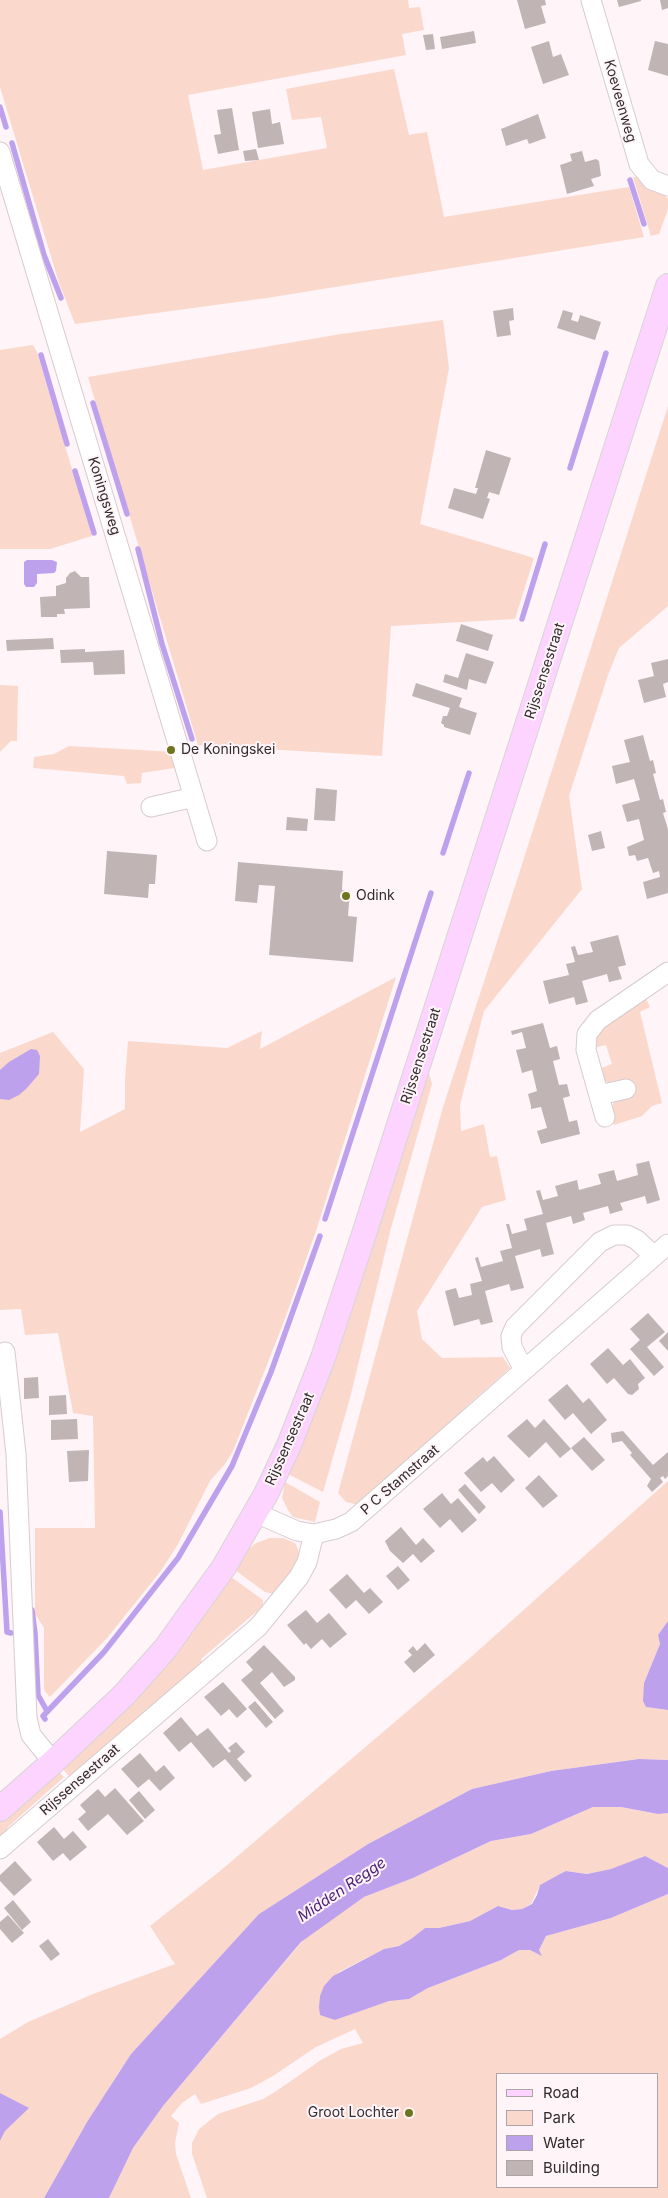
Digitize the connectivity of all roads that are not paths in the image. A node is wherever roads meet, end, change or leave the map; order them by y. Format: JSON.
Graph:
{"nodes":[{"id":1,"x":591,"y":0,"type":"edge"},
{"id":2,"x":0,"y":152,"type":"edge"},
{"id":3,"x":668,"y":186,"type":"edge"},
{"id":4,"x":668,"y":286,"type":"edge"},
{"id":5,"x":194,"y":796,"type":"junction"},
{"id":6,"x":151,"y":807,"type":"dead end"},
{"id":7,"x":207,"y":841,"type":"dead end"},
{"id":8,"x":668,"y":972,"type":"edge"},
{"id":9,"x":626,"y":1089,"type":"dead end"},
{"id":10,"x":599,"y":1095,"type":"junction"},
{"id":11,"x":605,"y":1117,"type":"dead end"},
{"id":12,"x":661,"y":1250,"type":"edge"},
{"id":13,"x":5,"y":1352,"type":"dead end"},
{"id":14,"x":524,"y":1370,"type":"junction"},
{"id":15,"x":256,"y":1513,"type":"junction"},
{"id":16,"x":314,"y":1534,"type":"junction"},
{"id":17,"x":53,"y":1762,"type":"junction"},
{"id":18,"x":0,"y":1809,"type":"edge"},
{"id":19,"x":0,"y":1849,"type":"edge"}],
"edges":[{"from":1,"to":3,"type":"street","name":"Koeveenweg"},
{"from":2,"to":5,"type":"street","name":"Koningsweg"},
{"from":4,"to":15,"type":"main road","name":"Rijssensestraat"},
{"from":5,"to":6,"type":"street"},
{"from":5,"to":7,"type":"street","name":"Koningsweg"},
{"from":8,"to":10,"type":"street"},
{"from":9,"to":10,"type":"street"},
{"from":10,"to":11,"type":"street"},
{"from":12,"to":14,"type":"street","name":"P C Stamstraat"},
{"from":12,"to":14,"type":"street","name":"P C Stamstraat"},
{"from":13,"to":17,"type":"street"},
{"from":14,"to":16,"type":"street","name":"P C Stamstraat"},
{"from":15,"to":16,"type":"street","name":"P C Stamstraat"},
{"from":15,"to":17,"type":"main road","name":"Rijssensestraat"},
{"from":16,"to":19,"type":"street","name":"Rijssensestraat"},
{"from":17,"to":18,"type":"main road","name":"Rijssensestraat"}]}
